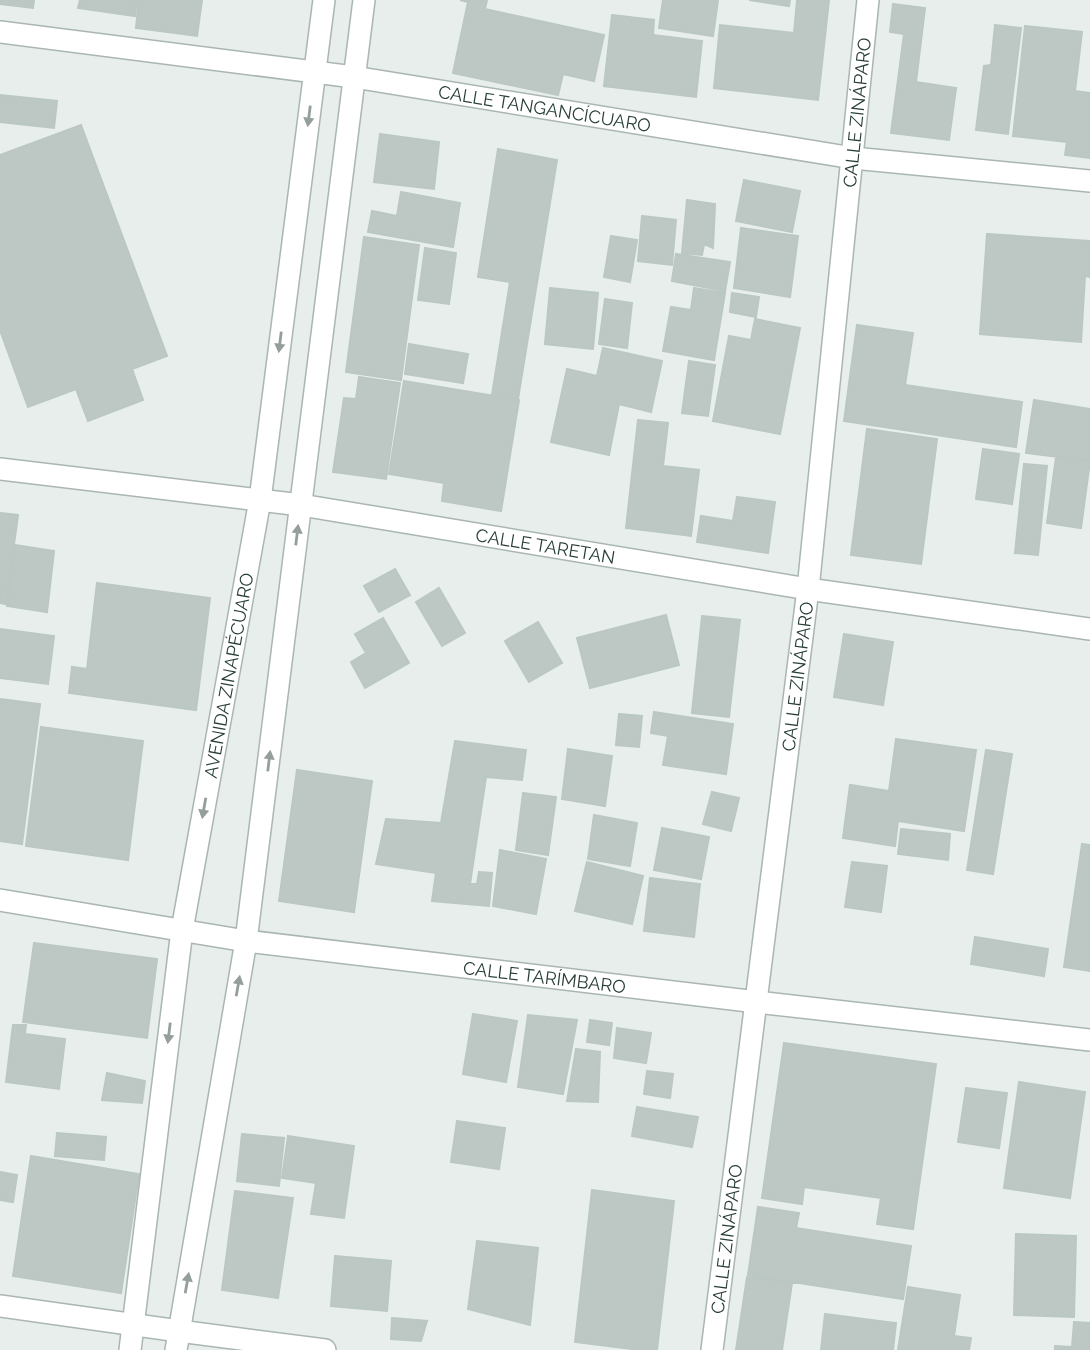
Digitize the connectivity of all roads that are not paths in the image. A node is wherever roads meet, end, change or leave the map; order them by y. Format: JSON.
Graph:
{"nodes":[{"id":1,"x":324,"y":0,"type":"edge"},
{"id":2,"x":364,"y":0,"type":"edge"},
{"id":3,"x":868,"y":0,"type":"edge"},
{"id":4,"x":0,"y":32,"type":"edge"},
{"id":5,"x":315,"y":72,"type":"junction"},
{"id":6,"x":354,"y":77,"type":"junction"},
{"id":7,"x":853,"y":158,"type":"junction"},
{"id":8,"x":1090,"y":181,"type":"edge"},
{"id":9,"x":0,"y":468,"type":"edge"},
{"id":10,"x":260,"y":500,"type":"junction"},
{"id":11,"x":301,"y":505,"type":"junction"},
{"id":12,"x":808,"y":589,"type":"junction"},
{"id":13,"x":1090,"y":629,"type":"edge"},
{"id":14,"x":0,"y":900,"type":"edge"},
{"id":15,"x":182,"y":930,"type":"junction"},
{"id":16,"x":246,"y":941,"type":"junction"},
{"id":17,"x":757,"y":1002,"type":"junction"},
{"id":18,"x":1090,"y":1040,"type":"edge"},
{"id":19,"x":0,"y":1306,"type":"edge"},
{"id":20,"x":133,"y":1325,"type":"junction"},
{"id":21,"x":178,"y":1341,"type":"edge"},
{"id":22,"x":130,"y":1350,"type":"edge"},
{"id":23,"x":325,"y":1350,"type":"edge"},
{"id":24,"x":712,"y":1350,"type":"edge"}],
"edges":[{"from":1,"to":5,"type":"street","name":"AVENIDA ZINAPÉCUARO"},
{"from":2,"to":6,"type":"street"},
{"from":3,"to":7,"type":"street","name":"CALLE ZINÁPARO"},
{"from":4,"to":5,"type":"street","name":"CALLE TANGANCÍCUARO"},
{"from":5,"to":6,"type":"street","name":"CALLE TANGANCÍCUARO"},
{"from":5,"to":10,"type":"street","name":"AVENIDA ZINAPÉCUARO","one_way":true},
{"from":6,"to":7,"type":"street","name":"CALLE TANGANCÍCUARO"},
{"from":6,"to":11,"type":"street"},
{"from":7,"to":8,"type":"street","name":"CALLE TANGANCÍCUARO"},
{"from":7,"to":12,"type":"street","name":"CALLE ZINÁPARO"},
{"from":9,"to":10,"type":"street","name":"CALLE TARETAN"},
{"from":10,"to":11,"type":"street","name":"CALLE TARETAN"},
{"from":10,"to":15,"type":"street","name":"AVENIDA ZINAPÉCUARO","one_way":true},
{"from":11,"to":12,"type":"street","name":"CALLE TARETAN"},
{"from":16,"to":11,"type":"street","one_way":true},
{"from":12,"to":13,"type":"street","name":"CALLE TARETAN"},
{"from":12,"to":17,"type":"street","name":"CALLE ZINÁPARO"},
{"from":14,"to":15,"type":"street","name":"CALLE TARÍMBARO"},
{"from":15,"to":16,"type":"street","name":"CALLE TARÍMBARO"},
{"from":15,"to":20,"type":"street","name":"AVENIDA ZINAPÉCUARO","one_way":true},
{"from":16,"to":17,"type":"street","name":"CALLE TARÍMBARO"},
{"from":21,"to":16,"type":"street","one_way":true},
{"from":17,"to":18,"type":"street","name":"CALLE TARÍMBARO"},
{"from":17,"to":24,"type":"street","name":"CALLE ZINÁPARO"},
{"from":19,"to":20,"type":"street"},
{"from":20,"to":21,"type":"street"},
{"from":20,"to":22,"type":"street","name":"AVENIDA ZINAPÉCUARO"},
{"from":21,"to":23,"type":"street"}]}
